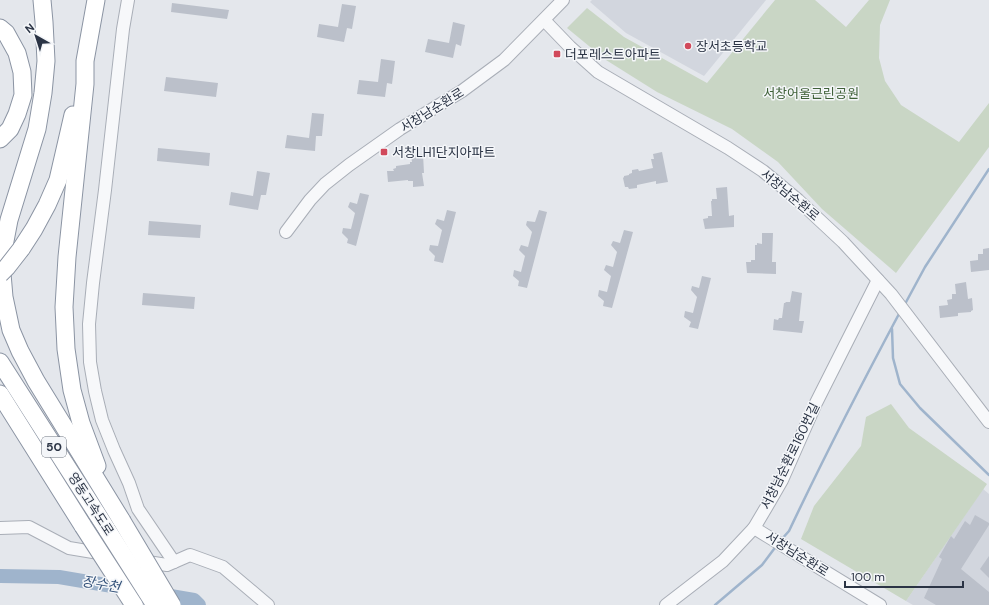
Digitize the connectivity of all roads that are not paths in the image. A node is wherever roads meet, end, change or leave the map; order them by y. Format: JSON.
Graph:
{"nodes":[{"id":1,"x":42,"y":0,"type":"edge"},
{"id":2,"x":96,"y":0,"type":"edge"},
{"id":3,"x":128,"y":0,"type":"edge"},
{"id":4,"x":563,"y":0,"type":"edge"},
{"id":5,"x":544,"y":20,"type":"junction"},
{"id":6,"x":0,"y":28,"type":"edge"},
{"id":7,"x":85,"y":61,"type":"junction"},
{"id":8,"x":0,"y":139,"type":"edge"},
{"id":9,"x":286,"y":232,"type":"dead end"},
{"id":10,"x":0,"y":274,"type":"edge"},
{"id":11,"x":878,"y":280,"type":"junction"},
{"id":12,"x":0,"y":362,"type":"edge"},
{"id":13,"x":0,"y":394,"type":"edge"},
{"id":14,"x":989,"y":422,"type":"edge"},
{"id":15,"x":122,"y":521,"type":"junction"},
{"id":16,"x":0,"y":528,"type":"edge"},
{"id":17,"x":758,"y":530,"type":"junction"},
{"id":18,"x":174,"y":562,"type":"junction"},
{"id":19,"x":134,"y":605,"type":"edge"},
{"id":20,"x":155,"y":605,"type":"edge"},
{"id":21,"x":172,"y":605,"type":"edge"},
{"id":22,"x":268,"y":605,"type":"edge"},
{"id":23,"x":666,"y":605,"type":"edge"},
{"id":24,"x":880,"y":605,"type":"edge"}],
"edges":[{"from":1,"to":15,"type":"highway"},
{"from":2,"to":7,"type":"highway"},
{"from":3,"to":18,"type":"street"},
{"from":4,"to":5,"type":"street","name":"서창남순환로"},
{"from":5,"to":9,"type":"street","name":"서창남순환로"},
{"from":5,"to":11,"type":"street","name":"서창남순환로"},
{"from":6,"to":8,"type":"highway"},
{"from":7,"to":10,"type":"highway","bridge":true},
{"from":7,"to":15,"type":"highway"},
{"from":11,"to":14,"type":"street","name":"서창남순환로"},
{"from":11,"to":17,"type":"street","name":"서창남순환로160번길"},
{"from":12,"to":20,"type":"highway","name":"영동고속도로","number":"50","bridge":true},
{"from":13,"to":19,"type":"highway","name":"영동고속도로","number":"50","bridge":true},
{"from":15,"to":21,"type":"highway","bridge":true},
{"from":16,"to":18,"type":"street"},
{"from":17,"to":23,"type":"street","name":"서창남순환로160번길"},
{"from":17,"to":24,"type":"street","name":"서창남순환로"},
{"from":18,"to":22,"type":"street"}]}
